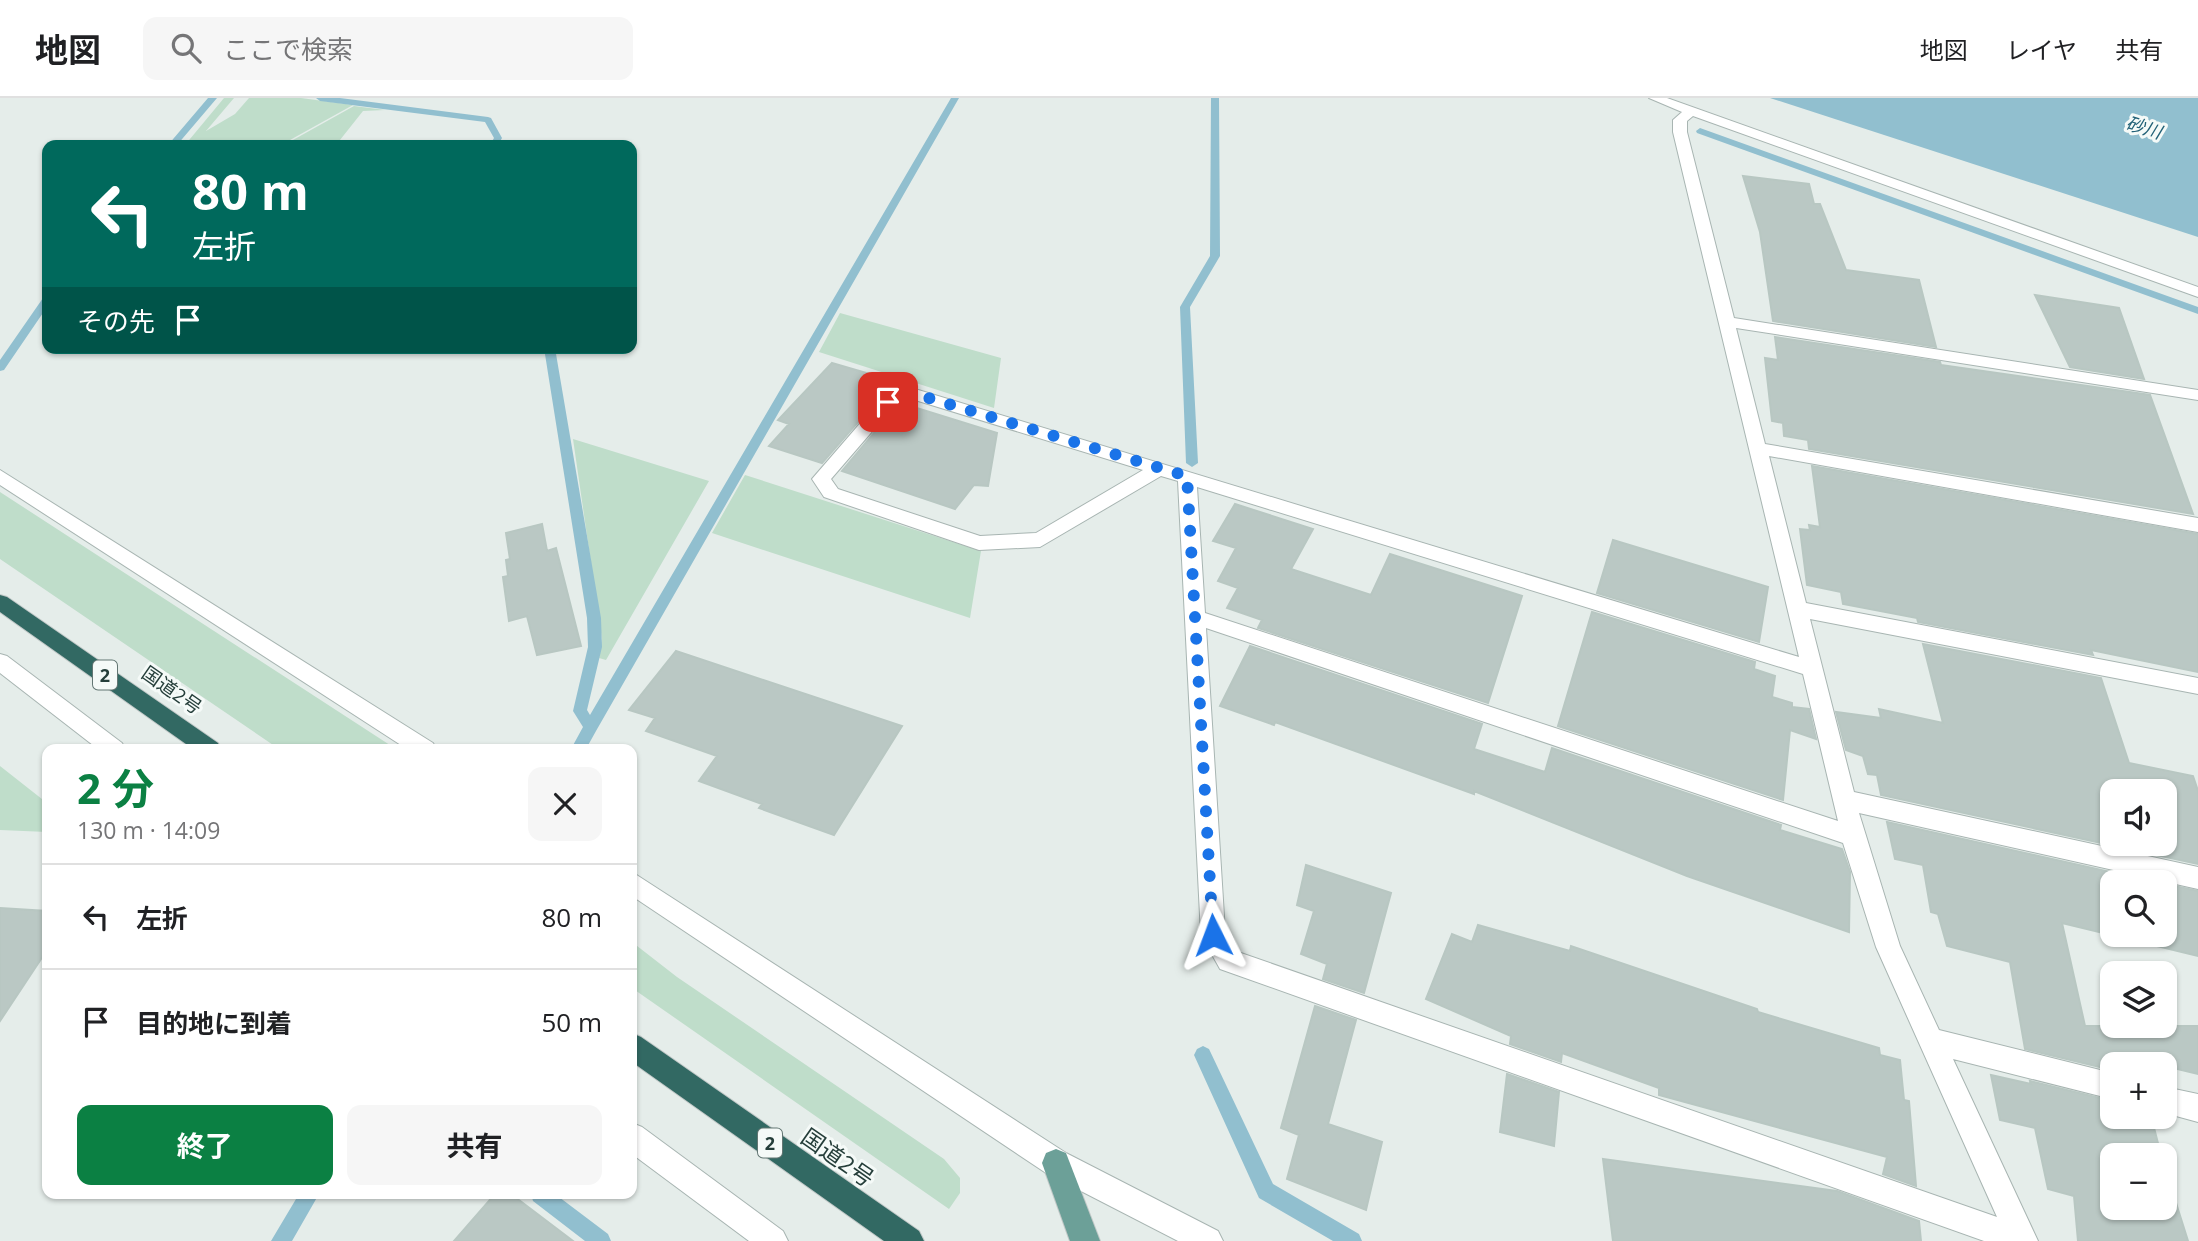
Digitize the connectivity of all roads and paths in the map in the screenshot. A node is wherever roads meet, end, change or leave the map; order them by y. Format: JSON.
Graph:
{"nodes":[{"id":1,"x":1655,"y":98,"type":"edge"},
{"id":2,"x":1691,"y":111,"type":"junction"},
{"id":3,"x":2198,"y":292,"type":"edge"},
{"id":4,"x":1726,"y":321,"type":"junction"},
{"id":5,"x":2198,"y":395,"type":"edge"},
{"id":6,"x":1757,"y":448,"type":"junction"},
{"id":7,"x":1161,"y":468,"type":"junction"},
{"id":8,"x":0,"y":476,"type":"edge"},
{"id":9,"x":1187,"y":476,"type":"junction"},
{"id":10,"x":2198,"y":526,"type":"edge"},
{"id":11,"x":0,"y":602,"type":"edge"},
{"id":12,"x":1797,"y":609,"type":"junction"},
{"id":13,"x":1195,"y":617,"type":"junction"},
{"id":14,"x":0,"y":662,"type":"edge"},
{"id":15,"x":1812,"y":669,"type":"junction"},
{"id":16,"x":2198,"y":686,"type":"edge"},
{"id":17,"x":107,"y":744,"type":"edge"},
{"id":18,"x":203,"y":744,"type":"edge"},
{"id":19,"x":417,"y":744,"type":"edge"},
{"id":20,"x":1844,"y":800,"type":"junction"},
{"id":21,"x":1853,"y":836,"type":"junction"},
{"id":22,"x":2198,"y":878,"type":"edge"},
{"id":23,"x":637,"y":886,"type":"edge"},
{"id":24,"x":1929,"y":1041,"type":"junction"},
{"id":25,"x":637,"y":1050,"type":"edge"},
{"id":26,"x":2100,"y":1083,"type":"edge"},
{"id":27,"x":2177,"y":1103,"type":"edge"},
{"id":28,"x":2198,"y":1108,"type":"edge"},
{"id":29,"x":637,"y":1141,"type":"edge"},
{"id":30,"x":1056,"y":1163,"type":"junction"},
{"id":31,"x":773,"y":1241,"type":"edge"},
{"id":32,"x":909,"y":1241,"type":"edge"},
{"id":33,"x":1085,"y":1241,"type":"edge"},
{"id":34,"x":1208,"y":1241,"type":"edge"},
{"id":35,"x":2023,"y":1241,"type":"edge"}],
"edges":[{"from":1,"to":2,"type":"street"},
{"from":2,"to":3,"type":"street"},
{"from":2,"to":4,"type":"street"},
{"from":4,"to":5,"type":"street"},
{"from":4,"to":6,"type":"street"},
{"from":6,"to":10,"type":"street"},
{"from":6,"to":12,"type":"street"},
{"from":7,"to":7,"type":"street"},
{"from":7,"to":9,"type":"street"},
{"from":8,"to":19,"type":"street"},
{"from":9,"to":13,"type":"street"},
{"from":9,"to":15,"type":"street"},
{"from":11,"to":18,"type":"highway","name":"国道2号","number":"2"},
{"from":12,"to":15,"type":"street"},
{"from":12,"to":16,"type":"street"},
{"from":13,"to":21,"type":"street"},
{"from":13,"to":35,"type":"street"},
{"from":14,"to":17,"type":"street"},
{"from":15,"to":20,"type":"street"},
{"from":20,"to":21,"type":"street"},
{"from":20,"to":22,"type":"street"},
{"from":21,"to":24,"type":"street"},
{"from":23,"to":30,"type":"street"},
{"from":24,"to":26,"type":"street"},
{"from":24,"to":35,"type":"street"},
{"from":25,"to":32,"type":"highway","name":"国道2号","number":"2"},
{"from":27,"to":28,"type":"street"},
{"from":29,"to":31,"type":"street"},
{"from":30,"to":33,"type":"main road"},
{"from":30,"to":34,"type":"street"}]}
